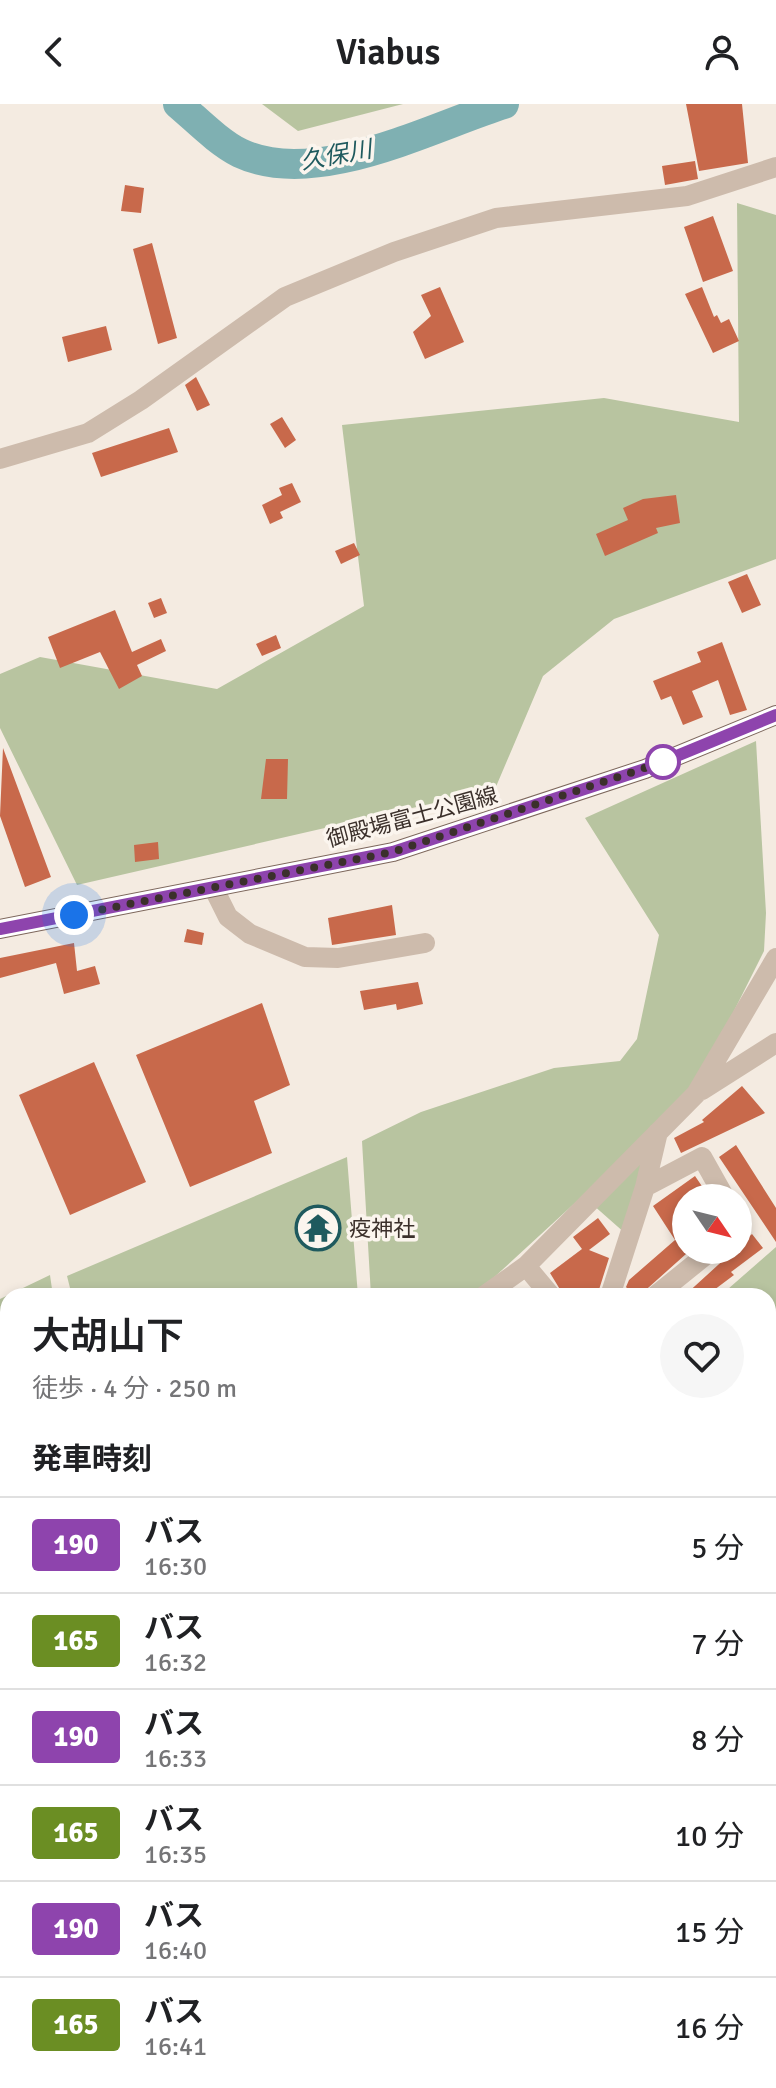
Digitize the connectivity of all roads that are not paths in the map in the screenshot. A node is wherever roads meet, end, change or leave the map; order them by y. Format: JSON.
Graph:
{"nodes":[{"id":1,"x":776,"y":167,"type":"edge"},
{"id":2,"x":0,"y":459,"type":"edge"},
{"id":3,"x":776,"y":715,"type":"edge"},
{"id":4,"x":214,"y":889,"type":"junction"},
{"id":5,"x":0,"y":929,"type":"edge"},
{"id":6,"x":425,"y":943,"type":"dead end"},
{"id":7,"x":776,"y":958,"type":"edge"},
{"id":8,"x":776,"y":1043,"type":"edge"},
{"id":9,"x":696,"y":1094,"type":"junction"},
{"id":10,"x":658,"y":1132,"type":"junction"},
{"id":11,"x":717,"y":1184,"type":"edge"},
{"id":12,"x":645,"y":1187,"type":"junction"},
{"id":13,"x":695,"y":1264,"type":"edge"},
{"id":14,"x":526,"y":1266,"type":"junction"},
{"id":15,"x":495,"y":1288,"type":"edge"},
{"id":16,"x":544,"y":1288,"type":"edge"},
{"id":17,"x":613,"y":1288,"type":"edge"},
{"id":18,"x":665,"y":1288,"type":"edge"}],
"edges":[{"from":1,"to":2,"type":"street"},
{"from":3,"to":4,"type":"main road","name":"御殿場富士公園線"},
{"from":4,"to":5,"type":"main road","name":"御殿場富士公園線"},
{"from":4,"to":6,"type":"street"},
{"from":7,"to":9,"type":"street"},
{"from":8,"to":9,"type":"street"},
{"from":9,"to":10,"type":"street"},
{"from":10,"to":12,"type":"street"},
{"from":10,"to":14,"type":"street"},
{"from":11,"to":12,"type":"street"},
{"from":12,"to":17,"type":"street"},
{"from":13,"to":18,"type":"street"},
{"from":14,"to":15,"type":"street"},
{"from":14,"to":16,"type":"street"}]}
